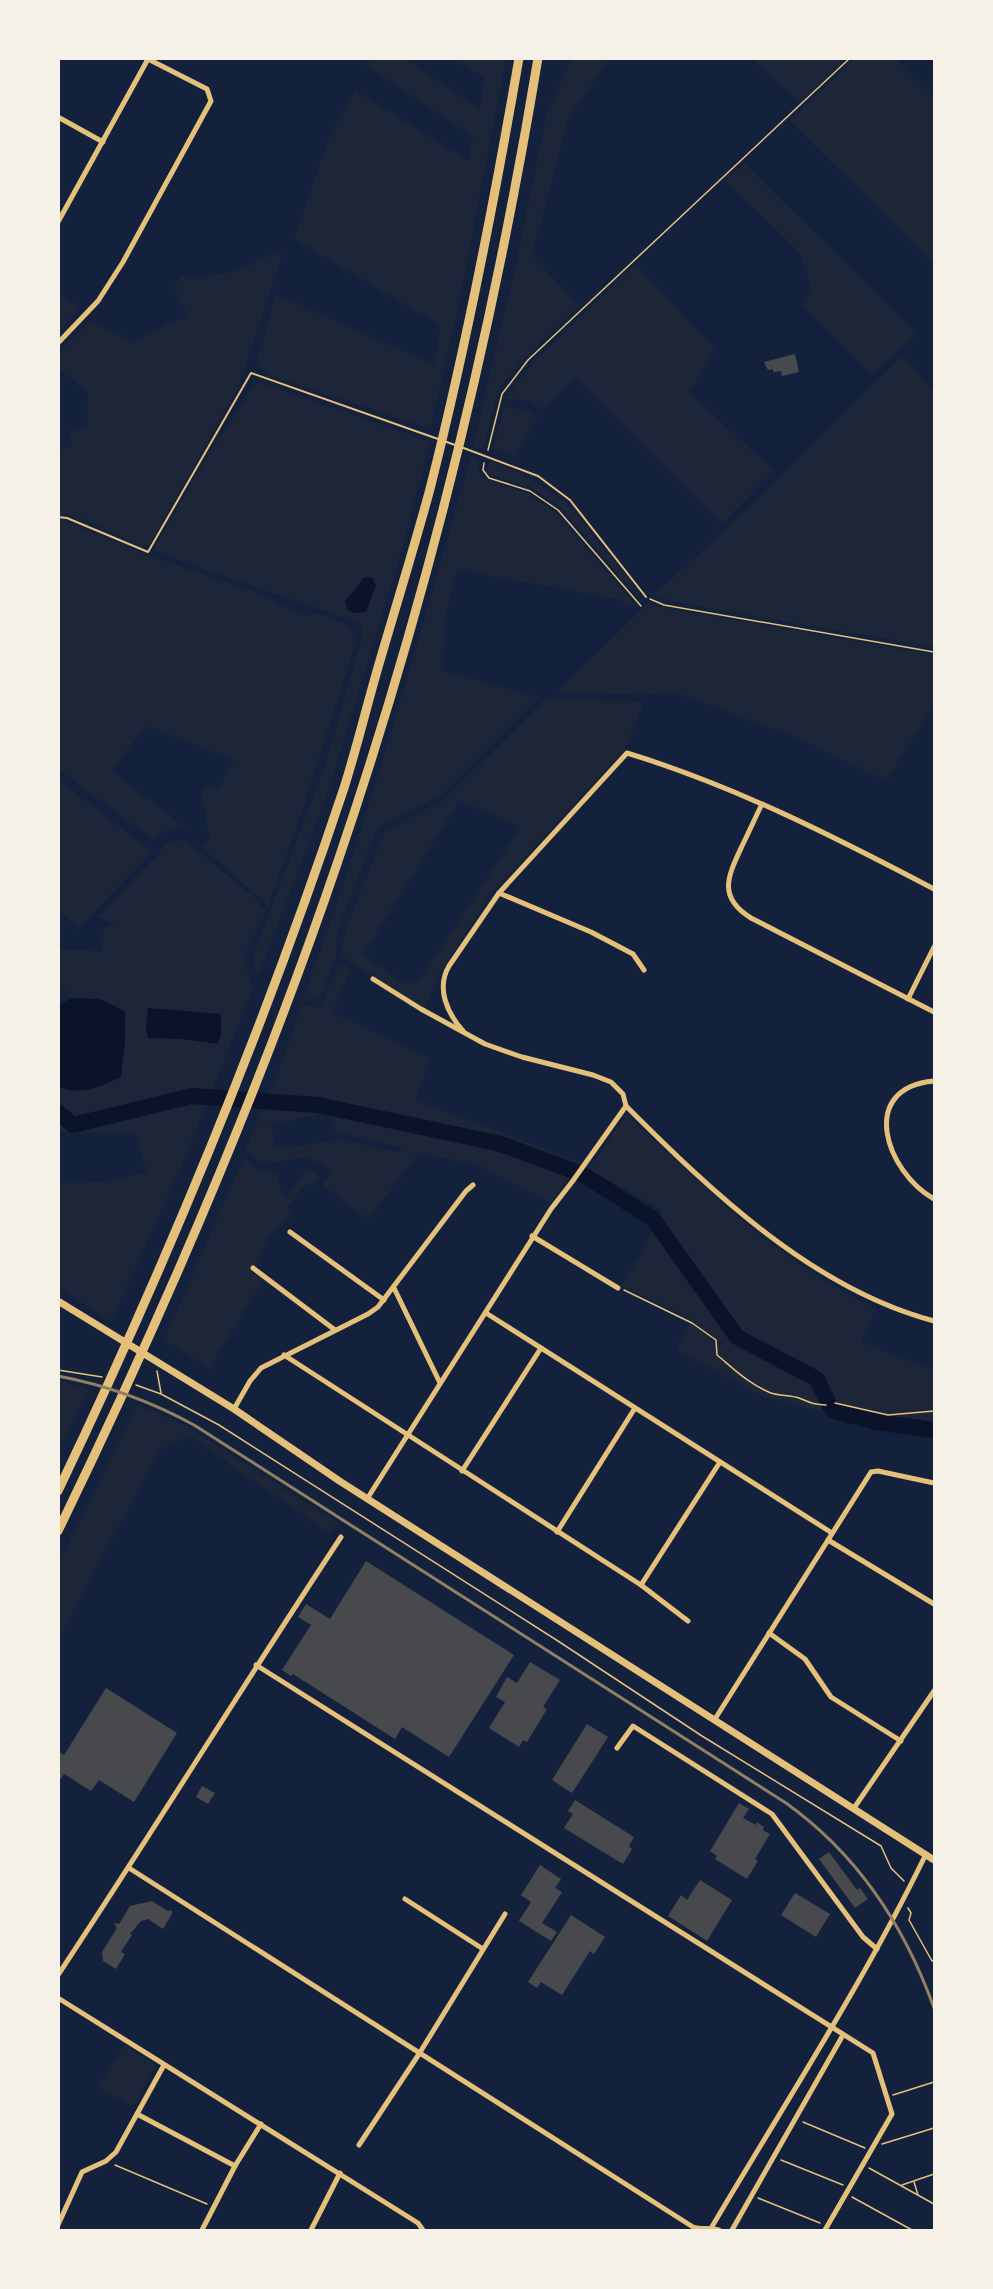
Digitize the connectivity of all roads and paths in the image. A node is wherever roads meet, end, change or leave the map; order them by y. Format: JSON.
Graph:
{"nodes":[{"id":1,"x":519,"y":58,"type":"edge"},
{"id":2,"x":538,"y":58,"type":"edge"},
{"id":3,"x":850,"y":58,"type":"edge"},
{"id":4,"x":147,"y":59,"type":"edge"},
{"id":5,"x":58,"y":117,"type":"edge"},
{"id":6,"x":102,"y":142,"type":"junction"},
{"id":7,"x":58,"y":222,"type":"edge"},
{"id":8,"x":58,"y":343,"type":"edge"},
{"id":9,"x":58,"y":517,"type":"edge"},
{"id":10,"x":646,"y":597,"type":"joint"},
{"id":11,"x":641,"y":606,"type":"dead end"},
{"id":12,"x":934,"y":652,"type":"edge"},
{"id":13,"x":762,"y":804,"type":"junction"},
{"id":14,"x":934,"y":889,"type":"edge"},
{"id":15,"x":499,"y":893,"type":"junction"},
{"id":16,"x":934,"y":947,"type":"edge"},
{"id":17,"x":644,"y":970,"type":"dead end"},
{"id":18,"x":372,"y":979,"type":"dead end"},
{"id":19,"x":908,"y":999,"type":"junction"},
{"id":20,"x":934,"y":1012,"type":"edge"},
{"id":21,"x":464,"y":1031,"type":"junction"},
{"id":22,"x":934,"y":1081,"type":"edge"},
{"id":23,"x":626,"y":1106,"type":"junction"},
{"id":24,"x":473,"y":1185,"type":"dead end"},
{"id":25,"x":934,"y":1199,"type":"edge"},
{"id":26,"x":291,"y":1232,"type":"dead end"},
{"id":27,"x":532,"y":1236,"type":"junction"},
{"id":28,"x":253,"y":1268,"type":"dead end"},
{"id":29,"x":394,"y":1288,"type":"junction"},
{"id":30,"x":618,"y":1288,"type":"joint"},
{"id":31,"x":58,"y":1300,"type":"edge"},
{"id":32,"x":384,"y":1300,"type":"junction"},
{"id":33,"x":486,"y":1312,"type":"junction"},
{"id":34,"x":934,"y":1321,"type":"edge"},
{"id":35,"x":335,"y":1330,"type":"junction"},
{"id":36,"x":541,"y":1348,"type":"junction"},
{"id":37,"x":284,"y":1355,"type":"junction"},
{"id":38,"x":154,"y":1360,"type":"junction"},
{"id":39,"x":58,"y":1370,"type":"edge"},
{"id":40,"x":96,"y":1375,"type":"dead end"},
{"id":41,"x":440,"y":1383,"type":"junction"},
{"id":42,"x":151,"y":1389,"type":"dead end"},
{"id":43,"x":161,"y":1394,"type":"junction"},
{"id":44,"x":835,"y":1403,"type":"dead end"},
{"id":45,"x":826,"y":1405,"type":"dead end"},
{"id":46,"x":635,"y":1408,"type":"junction"},
{"id":47,"x":234,"y":1409,"type":"junction"},
{"id":48,"x":934,"y":1411,"type":"edge"},
{"id":49,"x":408,"y":1436,"type":"junction"},
{"id":50,"x":720,"y":1462,"type":"junction"},
{"id":51,"x":462,"y":1471,"type":"junction"},
{"id":52,"x":934,"y":1483,"type":"edge"},
{"id":53,"x":58,"y":1491,"type":"edge"},
{"id":54,"x":367,"y":1498,"type":"junction"},
{"id":55,"x":58,"y":1531,"type":"edge"},
{"id":56,"x":557,"y":1532,"type":"junction"},
{"id":57,"x":832,"y":1533,"type":"junction"},
{"id":58,"x":341,"y":1537,"type":"dead end"},
{"id":59,"x":828,"y":1540,"type":"junction"},
{"id":60,"x":641,"y":1584,"type":"junction"},
{"id":61,"x":934,"y":1604,"type":"edge"},
{"id":62,"x":688,"y":1621,"type":"dead end"},
{"id":63,"x":769,"y":1633,"type":"junction"},
{"id":64,"x":256,"y":1665,"type":"junction"},
{"id":65,"x":934,"y":1691,"type":"edge"},
{"id":66,"x":715,"y":1719,"type":"junction"},
{"id":67,"x":901,"y":1742,"type":"junction"},
{"id":68,"x":617,"y":1748,"type":"dead end"},
{"id":69,"x":854,"y":1808,"type":"junction"},
{"id":70,"x":926,"y":1854,"type":"junction"},
{"id":71,"x":934,"y":1860,"type":"edge"},
{"id":72,"x":129,"y":1868,"type":"junction"},
{"id":73,"x":910,"y":1887,"type":"junction"},
{"id":74,"x":405,"y":1899,"type":"dead end"},
{"id":75,"x":904,"y":1901,"type":"junction"},
{"id":76,"x":505,"y":1914,"type":"dead end"},
{"id":77,"x":483,"y":1948,"type":"junction"},
{"id":78,"x":877,"y":1948,"type":"junction"},
{"id":79,"x":934,"y":1960,"type":"edge"},
{"id":80,"x":58,"y":1975,"type":"edge"},
{"id":81,"x":58,"y":1998,"type":"edge"},
{"id":82,"x":830,"y":2028,"type":"junction"},
{"id":83,"x":843,"y":2035,"type":"junction"},
{"id":84,"x":419,"y":2054,"type":"junction"},
{"id":85,"x":164,"y":2065,"type":"junction"},
{"id":86,"x":934,"y":2082,"type":"edge"},
{"id":87,"x":886,"y":2097,"type":"junction"},
{"id":88,"x":137,"y":2114,"type":"junction"},
{"id":89,"x":797,"y":2119,"type":"junction"},
{"id":90,"x":261,"y":2124,"type":"junction"},
{"id":91,"x":934,"y":2128,"type":"edge"},
{"id":92,"x":359,"y":2145,"type":"dead end"},
{"id":93,"x":872,"y":2149,"type":"junction"},
{"id":94,"x":774,"y":2157,"type":"junction"},
{"id":95,"x":106,"y":2160,"type":"junction"},
{"id":96,"x":863,"y":2164,"type":"junction"},
{"id":97,"x":235,"y":2166,"type":"junction"},
{"id":98,"x":340,"y":2173,"type":"junction"},
{"id":99,"x":934,"y":2174,"type":"edge"},
{"id":100,"x":914,"y":2181,"type":"junction"},
{"id":101,"x":902,"y":2185,"type":"junction"},
{"id":102,"x":848,"y":2191,"type":"junction"},
{"id":103,"x":918,"y":2194,"type":"junction"},
{"id":104,"x":752,"y":2195,"type":"junction"},
{"id":105,"x":934,"y":2204,"type":"edge"},
{"id":106,"x":213,"y":2207,"type":"junction"},
{"id":107,"x":58,"y":2225,"type":"edge"},
{"id":108,"x":826,"y":2228,"type":"edge"},
{"id":109,"x":711,"y":2229,"type":"edge"},
{"id":110,"x":202,"y":2230,"type":"edge"},
{"id":111,"x":311,"y":2230,"type":"edge"},
{"id":112,"x":421,"y":2230,"type":"edge"},
{"id":113,"x":719,"y":2230,"type":"edge"},
{"id":114,"x":732,"y":2230,"type":"edge"},
{"id":115,"x":912,"y":2230,"type":"edge"}],
"edges":[{"from":1,"to":53,"type":"highway"},
{"from":2,"to":55,"type":"highway"},
{"from":3,"to":11,"type":"path"},
{"from":4,"to":6,"type":"street"},
{"from":4,"to":8,"type":"street"},
{"from":5,"to":6,"type":"street"},
{"from":6,"to":7,"type":"street"},
{"from":9,"to":10,"type":"lane"},
{"from":10,"to":12,"type":"path"},
{"from":13,"to":14,"type":"street"},
{"from":13,"to":15,"type":"street"},
{"from":13,"to":19,"type":"street"},
{"from":15,"to":17,"type":"street"},
{"from":15,"to":21,"type":"street"},
{"from":16,"to":19,"type":"street"},
{"from":18,"to":21,"type":"street"},
{"from":19,"to":20,"type":"street"},
{"from":21,"to":23,"type":"street"},
{"from":22,"to":25,"type":"street"},
{"from":23,"to":27,"type":"street"},
{"from":23,"to":34,"type":"street"},
{"from":24,"to":29,"type":"street"},
{"from":26,"to":32,"type":"street"},
{"from":27,"to":30,"type":"street"},
{"from":27,"to":33,"type":"street"},
{"from":28,"to":35,"type":"street"},
{"from":29,"to":32,"type":"street"},
{"from":29,"to":41,"type":"street"},
{"from":30,"to":45,"type":"path"},
{"from":31,"to":38,"type":"street"},
{"from":32,"to":35,"type":"street"},
{"from":33,"to":36,"type":"street"},
{"from":33,"to":41,"type":"street"},
{"from":35,"to":37,"type":"street"},
{"from":36,"to":46,"type":"street"},
{"from":36,"to":51,"type":"street"},
{"from":37,"to":47,"type":"street"},
{"from":37,"to":49,"type":"street"},
{"from":38,"to":43,"type":"path"},
{"from":38,"to":47,"type":"street"},
{"from":39,"to":40,"type":"path"},
{"from":41,"to":49,"type":"street"},
{"from":42,"to":43,"type":"path"},
{"from":43,"to":73,"type":"path"},
{"from":44,"to":48,"type":"path"},
{"from":46,"to":50,"type":"street"},
{"from":46,"to":56,"type":"street"},
{"from":47,"to":54,"type":"street"},
{"from":49,"to":51,"type":"street"},
{"from":49,"to":54,"type":"street"},
{"from":50,"to":57,"type":"street"},
{"from":50,"to":60,"type":"street"},
{"from":51,"to":56,"type":"street"},
{"from":52,"to":57,"type":"street"},
{"from":54,"to":66,"type":"street"},
{"from":56,"to":60,"type":"street"},
{"from":57,"to":59,"type":"street"},
{"from":58,"to":64,"type":"street"},
{"from":59,"to":61,"type":"street"},
{"from":59,"to":63,"type":"street"},
{"from":60,"to":62,"type":"street"},
{"from":63,"to":66,"type":"street"},
{"from":63,"to":67,"type":"street"},
{"from":64,"to":72,"type":"street"},
{"from":64,"to":82,"type":"street"},
{"from":65,"to":67,"type":"street"},
{"from":66,"to":69,"type":"street"},
{"from":67,"to":69,"type":"street"},
{"from":68,"to":78,"type":"street"},
{"from":69,"to":70,"type":"street"},
{"from":70,"to":71,"type":"street"},
{"from":70,"to":73,"type":"street"},
{"from":72,"to":80,"type":"street"},
{"from":72,"to":84,"type":"street"},
{"from":73,"to":75,"type":"street"},
{"from":74,"to":77,"type":"street"},
{"from":75,"to":78,"type":"street"},
{"from":75,"to":79,"type":"path"},
{"from":76,"to":77,"type":"street"},
{"from":77,"to":84,"type":"street"},
{"from":78,"to":82,"type":"street"},
{"from":81,"to":85,"type":"street"},
{"from":82,"to":83,"type":"street"},
{"from":82,"to":109,"type":"street"},
{"from":83,"to":87,"type":"street"},
{"from":83,"to":89,"type":"street"},
{"from":84,"to":92,"type":"street"},
{"from":84,"to":109,"type":"street"},
{"from":85,"to":88,"type":"street"},
{"from":85,"to":90,"type":"street"},
{"from":86,"to":87,"type":"path"},
{"from":87,"to":93,"type":"street"},
{"from":88,"to":95,"type":"street"},
{"from":88,"to":97,"type":"street"},
{"from":89,"to":93,"type":"path"},
{"from":89,"to":94,"type":"street"},
{"from":90,"to":97,"type":"street"},
{"from":90,"to":98,"type":"street"},
{"from":91,"to":93,"type":"path"},
{"from":93,"to":96,"type":"street"},
{"from":94,"to":102,"type":"path"},
{"from":94,"to":104,"type":"street"},
{"from":95,"to":106,"type":"path"},
{"from":95,"to":107,"type":"street"},
{"from":96,"to":101,"type":"path"},
{"from":96,"to":102,"type":"street"},
{"from":97,"to":106,"type":"street"},
{"from":98,"to":111,"type":"street"},
{"from":98,"to":112,"type":"street"},
{"from":99,"to":100,"type":"path"},
{"from":100,"to":101,"type":"path"},
{"from":100,"to":103,"type":"path"},
{"from":101,"to":103,"type":"path"},
{"from":102,"to":108,"type":"street"},
{"from":102,"to":115,"type":"path"},
{"from":103,"to":105,"type":"path"},
{"from":104,"to":108,"type":"path"},
{"from":104,"to":114,"type":"street"},
{"from":106,"to":110,"type":"street"},
{"from":109,"to":113,"type":"street"}]}
